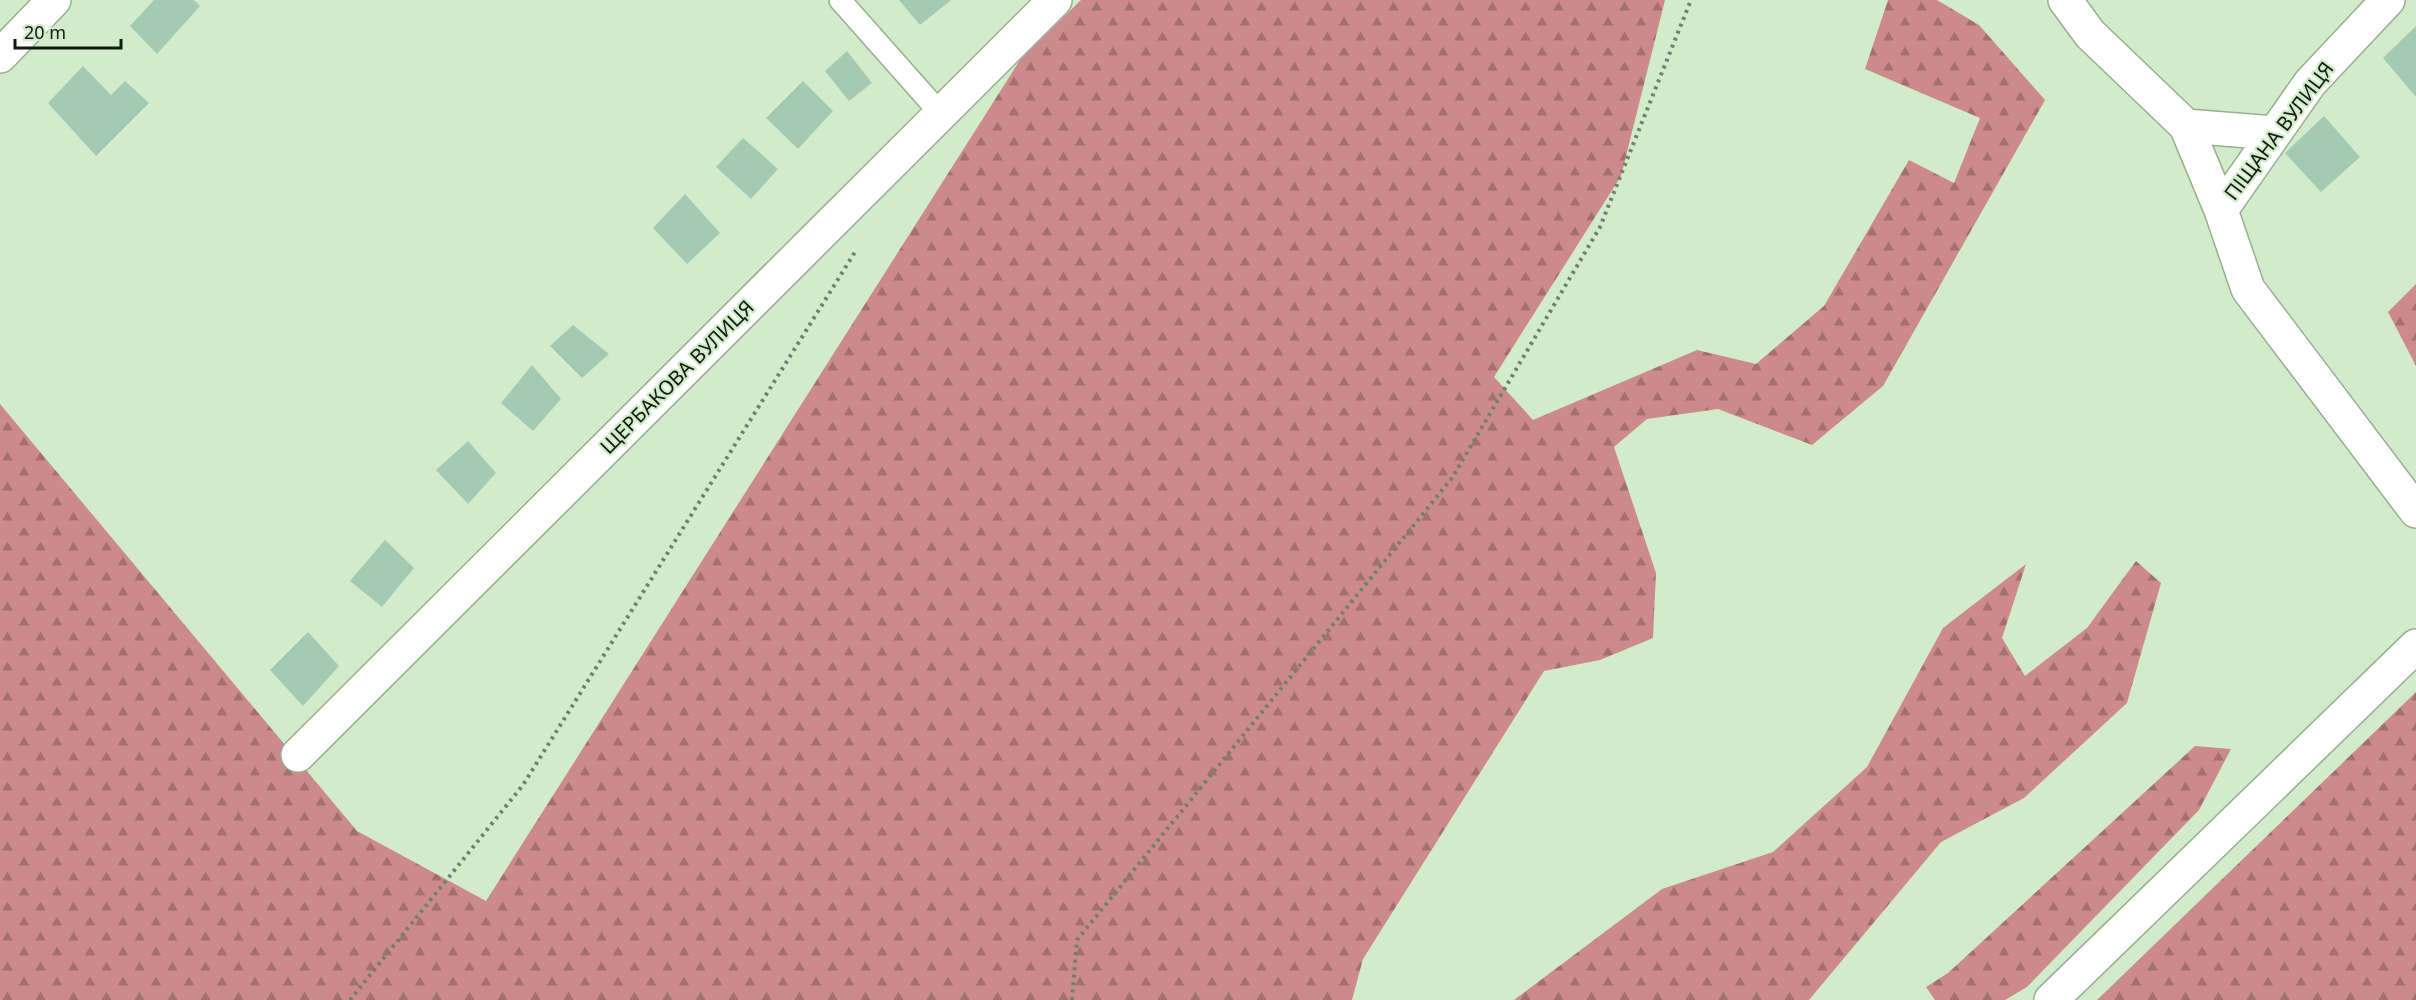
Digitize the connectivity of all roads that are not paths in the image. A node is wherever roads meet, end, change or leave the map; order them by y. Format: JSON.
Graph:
{"nodes":[{"id":1,"x":54,"y":0,"type":"edge"},
{"id":2,"x":840,"y":0,"type":"edge"},
{"id":3,"x":1055,"y":0,"type":"edge"},
{"id":4,"x":2065,"y":0,"type":"edge"},
{"id":5,"x":2388,"y":0,"type":"edge"},
{"id":6,"x":0,"y":56,"type":"edge"},
{"id":7,"x":941,"y":114,"type":"junction"},
{"id":8,"x":2186,"y":126,"type":"junction"},
{"id":9,"x":2274,"y":133,"type":"junction"},
{"id":10,"x":2221,"y":210,"type":"junction"},
{"id":11,"x":2416,"y":511,"type":"edge"},
{"id":12,"x":2416,"y":646,"type":"edge"},
{"id":13,"x":298,"y":755,"type":"dead end"},
{"id":14,"x":2051,"y":1000,"type":"edge"}],
"edges":[{"from":1,"to":6,"type":"street"},
{"from":2,"to":7,"type":"lane"},
{"from":3,"to":7,"type":"street","name":"ЩЕРБАКОВА ВУЛИЦЯ"},
{"from":4,"to":8,"type":"street"},
{"from":5,"to":9,"type":"street","name":"ПІЩАНА ВУЛИЦЯ"},
{"from":7,"to":13,"type":"street","name":"ЩЕРБАКОВА ВУЛИЦЯ"},
{"from":8,"to":9,"type":"street"},
{"from":8,"to":10,"type":"street"},
{"from":9,"to":10,"type":"street","name":"ПІЩАНА ВУЛИЦЯ"},
{"from":10,"to":11,"type":"street"},
{"from":12,"to":14,"type":"street"}]}
